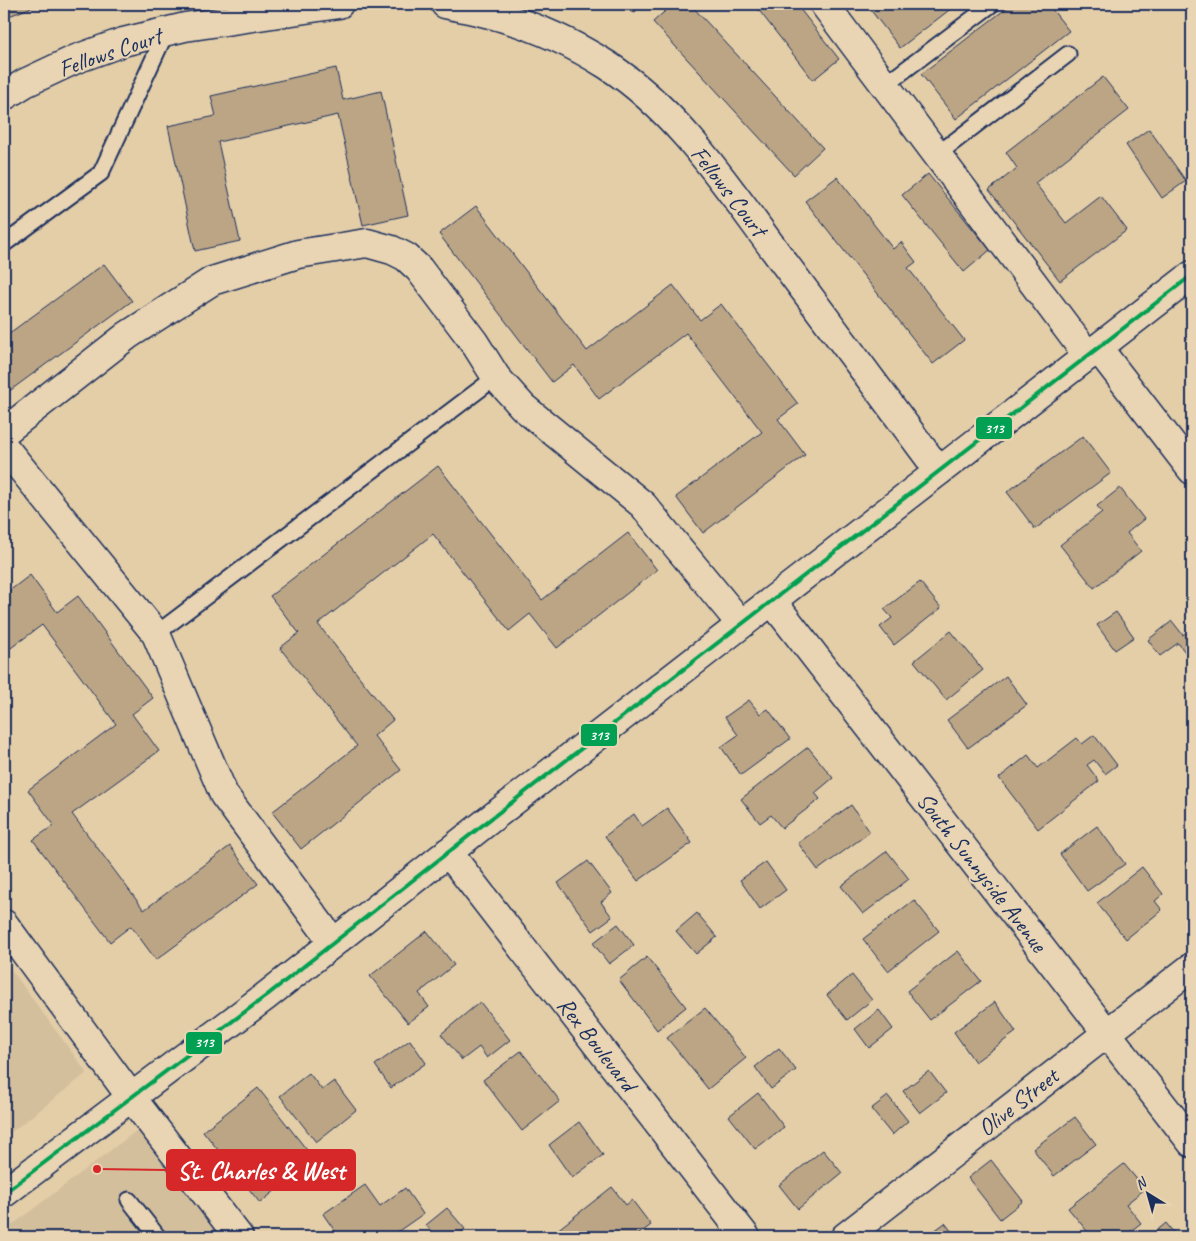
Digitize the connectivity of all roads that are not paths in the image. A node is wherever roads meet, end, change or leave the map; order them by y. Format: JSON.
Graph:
{"nodes":[{"id":1,"x":339,"y":4,"type":"edge"},
{"id":2,"x":445,"y":4,"type":"edge"},
{"id":3,"x":992,"y":4,"type":"edge"},
{"id":4,"x":827,"y":5,"type":"edge"},
{"id":5,"x":166,"y":32,"type":"junction"},
{"id":6,"x":1068,"y":54,"type":"dead end"},
{"id":7,"x":885,"y":85,"type":"junction"},
{"id":8,"x":4,"y":96,"type":"edge"},
{"id":9,"x":938,"y":154,"type":"junction"},
{"id":10,"x":4,"y":244,"type":"edge"},
{"id":11,"x":1192,"y":275,"type":"edge"},
{"id":12,"x":1093,"y":352,"type":"junction"},
{"id":13,"x":496,"y":377,"type":"junction"},
{"id":14,"x":4,"y":432,"type":"edge"},
{"id":15,"x":4,"y":447,"type":"edge"},
{"id":16,"x":1192,"y":470,"type":"edge"},
{"id":17,"x":939,"y":471,"type":"junction"},
{"id":18,"x":772,"y":601,"type":"junction"},
{"id":19,"x":741,"y":624,"type":"junction"},
{"id":20,"x":156,"y":634,"type":"junction"},
{"id":21,"x":448,"y":852,"type":"junction"},
{"id":22,"x":4,"y":924,"type":"edge"},
{"id":23,"x":333,"y":942,"type":"junction"},
{"id":24,"x":1192,"y":967,"type":"edge"},
{"id":25,"x":1107,"y":1033,"type":"junction"},
{"id":26,"x":131,"y":1097,"type":"junction"},
{"id":27,"x":1192,"y":1143,"type":"edge"},
{"id":28,"x":4,"y":1194,"type":"edge"},
{"id":29,"x":130,"y":1200,"type":"dead end"},
{"id":30,"x":158,"y":1237,"type":"edge"},
{"id":31,"x":239,"y":1237,"type":"edge"},
{"id":32,"x":746,"y":1237,"type":"edge"},
{"id":33,"x":844,"y":1237,"type":"edge"}],
"edges":[{"from":1,"to":5,"type":"street","name":"Fellows Court"},
{"from":2,"to":17,"type":"street","name":"Fellows Court"},
{"from":3,"to":7,"type":"lane"},
{"from":4,"to":7,"type":"street"},
{"from":5,"to":8,"type":"street","name":"Fellows Court"},
{"from":5,"to":10,"type":"lane"},
{"from":6,"to":9,"type":"lane"},
{"from":7,"to":9,"type":"street"},
{"from":9,"to":12,"type":"street"},
{"from":11,"to":12,"type":"street"},
{"from":12,"to":16,"type":"street"},
{"from":12,"to":17,"type":"street"},
{"from":13,"to":14,"type":"street"},
{"from":13,"to":19,"type":"street"},
{"from":13,"to":20,"type":"lane"},
{"from":15,"to":20,"type":"street"},
{"from":17,"to":18,"type":"street"},
{"from":18,"to":19,"type":"street"},
{"from":18,"to":25,"type":"street","name":"South Sunnyside Avenue"},
{"from":19,"to":21,"type":"street"},
{"from":20,"to":23,"type":"street"},
{"from":21,"to":23,"type":"street"},
{"from":21,"to":32,"type":"street","name":"Rex Boulevard"},
{"from":22,"to":26,"type":"street"},
{"from":23,"to":26,"type":"street"},
{"from":24,"to":25,"type":"street","name":"Olive Street"},
{"from":25,"to":27,"type":"street","name":"South Sunnyside Avenue"},
{"from":25,"to":33,"type":"street","name":"Olive Street"},
{"from":26,"to":28,"type":"street"},
{"from":26,"to":31,"type":"street"},
{"from":29,"to":30,"type":"lane"}]}
